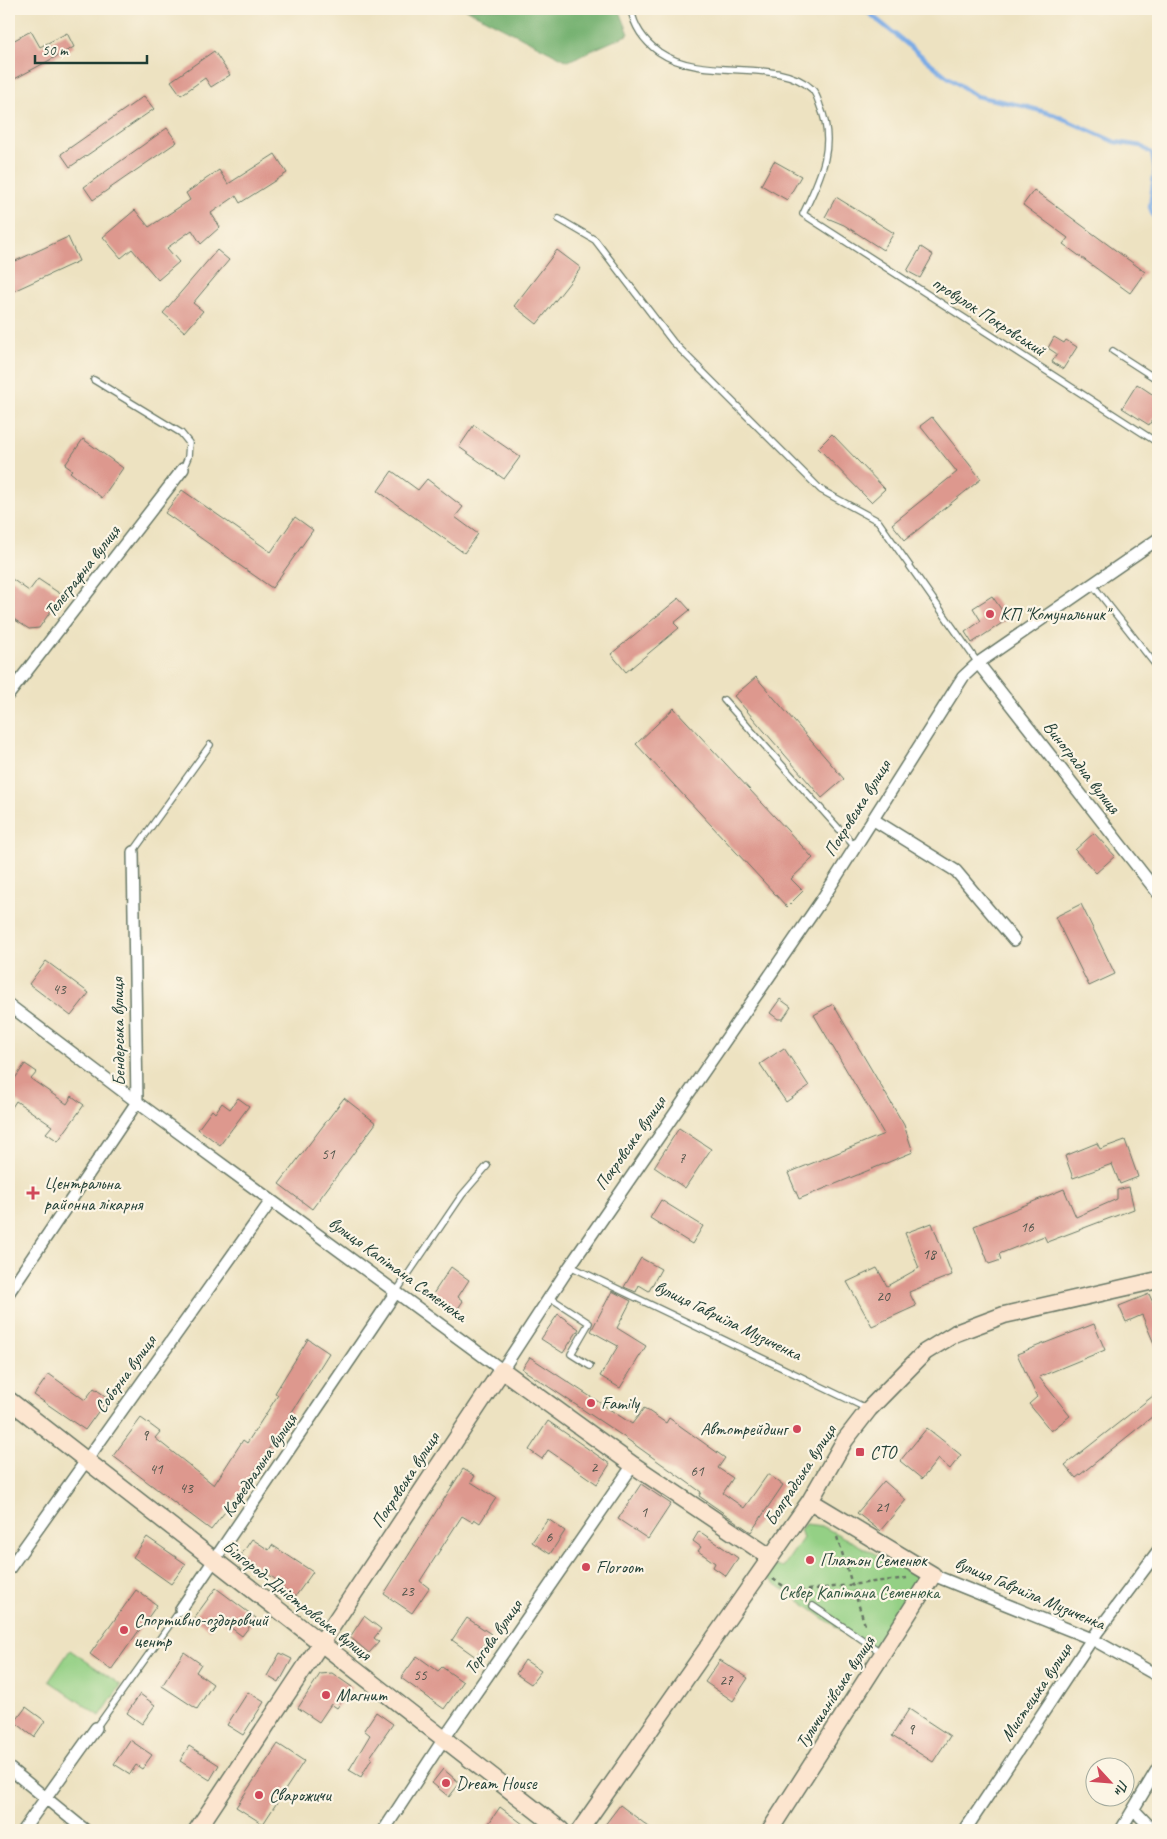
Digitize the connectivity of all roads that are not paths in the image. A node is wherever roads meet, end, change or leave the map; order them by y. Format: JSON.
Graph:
{"nodes":[{"id":1,"x":631,"y":9,"type":"edge"},
{"id":2,"x":559,"y":219,"type":"dead end"},
{"id":3,"x":1113,"y":351,"type":"dead end"},
{"id":4,"x":94,"y":380,"type":"dead end"},
{"id":5,"x":1158,"y":380,"type":"edge"},
{"id":6,"x":1158,"y":443,"type":"edge"},
{"id":7,"x":183,"y":468,"type":"joint"},
{"id":8,"x":1158,"y":539,"type":"edge"},
{"id":9,"x":1092,"y":584,"type":"junction"},
{"id":10,"x":978,"y":663,"type":"junction"},
{"id":11,"x":1158,"y":668,"type":"edge"},
{"id":12,"x":9,"y":694,"type":"edge"},
{"id":13,"x":724,"y":700,"type":"dead end"},
{"id":14,"x":210,"y":745,"type":"dead end"},
{"id":15,"x":874,"y":820,"type":"junction"},
{"id":16,"x":856,"y":848,"type":"junction"},
{"id":17,"x":134,"y":852,"type":"joint"},
{"id":18,"x":1158,"y":894,"type":"edge"},
{"id":19,"x":1014,"y":940,"type":"dead end"},
{"id":20,"x":10,"y":1009,"type":"edge"},
{"id":21,"x":137,"y":1102,"type":"junction"},
{"id":22,"x":487,"y":1166,"type":"dead end"},
{"id":23,"x":271,"y":1201,"type":"junction"},
{"id":24,"x":570,"y":1266,"type":"junction"},
{"id":25,"x":1158,"y":1280,"type":"edge"},
{"id":26,"x":9,"y":1292,"type":"edge"},
{"id":27,"x":396,"y":1292,"type":"junction"},
{"id":28,"x":549,"y":1298,"type":"junction"},
{"id":29,"x":590,"y":1366,"type":"dead end"},
{"id":30,"x":502,"y":1370,"type":"junction"},
{"id":31,"x":9,"y":1400,"type":"edge"},
{"id":32,"x":869,"y":1409,"type":"junction"},
{"id":33,"x":85,"y":1460,"type":"junction"},
{"id":34,"x":633,"y":1465,"type":"junction"},
{"id":35,"x":810,"y":1501,"type":"junction"},
{"id":36,"x":1158,"y":1551,"type":"edge"},
{"id":37,"x":770,"y":1557,"type":"junction"},
{"id":38,"x":215,"y":1562,"type":"junction"},
{"id":39,"x":9,"y":1569,"type":"edge"},
{"id":40,"x":934,"y":1575,"type":"junction"},
{"id":41,"x":814,"y":1606,"type":"road end"},
{"id":42,"x":181,"y":1610,"type":"joint"},
{"id":43,"x":1092,"y":1639,"type":"junction"},
{"id":44,"x":322,"y":1643,"type":"junction"},
{"id":45,"x":877,"y":1649,"type":"junction"},
{"id":46,"x":1158,"y":1676,"type":"edge"},
{"id":47,"x":96,"y":1728,"type":"joint"},
{"id":48,"x":443,"y":1740,"type":"junction"},
{"id":49,"x":9,"y":1768,"type":"edge"},
{"id":50,"x":1158,"y":1768,"type":"edge"},
{"id":51,"x":46,"y":1799,"type":"junction"},
{"id":52,"x":1134,"y":1810,"type":"junction"},
{"id":53,"x":23,"y":1830,"type":"edge"},
{"id":54,"x":85,"y":1830,"type":"edge"},
{"id":55,"x":197,"y":1830,"type":"edge"},
{"id":56,"x":384,"y":1830,"type":"edge"},
{"id":57,"x":560,"y":1830,"type":"edge"},
{"id":58,"x":580,"y":1830,"type":"edge"},
{"id":59,"x":770,"y":1830,"type":"edge"},
{"id":60,"x":965,"y":1830,"type":"edge"},
{"id":61,"x":1121,"y":1830,"type":"edge"},
{"id":62,"x":1153,"y":1830,"type":"edge"}],
"edges":[{"from":1,"to":6,"type":"lane","name":"провулок Покровський"},
{"from":2,"to":10,"type":"lane"},
{"from":3,"to":5,"type":"lane"},
{"from":4,"to":7,"type":"lane"},
{"from":7,"to":12,"type":"street","name":"Телеграфна вулиця"},
{"from":8,"to":9,"type":"street","name":"Покровська вулиця"},
{"from":9,"to":10,"type":"street","name":"Покровська вулиця"},
{"from":9,"to":11,"type":"lane"},
{"from":10,"to":15,"type":"street","name":"Покровська вулиця"},
{"from":10,"to":18,"type":"street","name":"Виноградна вулиця"},
{"from":13,"to":16,"type":"lane"},
{"from":14,"to":17,"type":"lane"},
{"from":15,"to":16,"type":"street","name":"Покровська вулиця"},
{"from":15,"to":19,"type":"street"},
{"from":16,"to":24,"type":"street","name":"Покровська вулиця"},
{"from":17,"to":21,"type":"street","name":"Бендерська вулиця"},
{"from":20,"to":21,"type":"street","name":"вулиця Капітана Семенюка"},
{"from":21,"to":23,"type":"street","name":"вулиця Капітана Семенюка"},
{"from":21,"to":26,"type":"street","name":"Бендерська вулиця"},
{"from":22,"to":27,"type":"lane","name":"Кафедральна вулиця"},
{"from":23,"to":27,"type":"street","name":"вулиця Капітана Семенюка"},
{"from":23,"to":33,"type":"street","name":"Соборна вулиця"},
{"from":24,"to":28,"type":"street","name":"Покровська вулиця"},
{"from":24,"to":32,"type":"lane","name":"вулиця Гавриїла Музиченка"},
{"from":25,"to":32,"type":"main road","name":"Болградська вулиця"},
{"from":27,"to":30,"type":"street","name":"вулиця Капітана Семенюка"},
{"from":27,"to":38,"type":"street","name":"Кафедральна вулиця"},
{"from":28,"to":29,"type":"lane"},
{"from":28,"to":30,"type":"street","name":"Покровська вулиця"},
{"from":30,"to":34,"type":"main road","name":"вулиця Капітана Семенюка"},
{"from":30,"to":44,"type":"main road","name":"Покровська вулиця"},
{"from":31,"to":33,"type":"main road","name":"Білгород-Дністровська вулиця"},
{"from":32,"to":35,"type":"main road","name":"Болградська вулиця"},
{"from":33,"to":38,"type":"main road","name":"Білгород-Дністровська вулиця"},
{"from":33,"to":39,"type":"street","name":"Соборна вулиця"},
{"from":34,"to":37,"type":"main road","name":"вулиця Капітана Семенюка"},
{"from":34,"to":48,"type":"street","name":"Торгова вулиця"},
{"from":35,"to":37,"type":"main road","name":"Болградська вулиця"},
{"from":35,"to":40,"type":"main road","name":"вулиця Гавриїла Музиченка"},
{"from":36,"to":43,"type":"street","name":"Мистецька вулиця"},
{"from":37,"to":58,"type":"main road","name":"Болградська вулиця"},
{"from":38,"to":42,"type":"street","name":"Кафедральна вулиця"},
{"from":38,"to":44,"type":"main road","name":"Білгород-Дністровська вулиця"},
{"from":40,"to":43,"type":"street","name":"вулиця Гавриїла Музиченка"},
{"from":40,"to":45,"type":"main road","name":"Тульчианівська вулиця"},
{"from":41,"to":45,"type":"lane"},
{"from":42,"to":47,"type":"lane","name":"Кафедральна вулиця"},
{"from":43,"to":46,"type":"street","name":"вулиця Гавриїла Музиченка"},
{"from":43,"to":60,"type":"street","name":"Мистецька вулиця"},
{"from":44,"to":48,"type":"main road","name":"Білгород-Дністровська вулиця"},
{"from":44,"to":55,"type":"main road","name":"Покровська вулиця"},
{"from":45,"to":59,"type":"main road","name":"Тульчианівська вулиця"},
{"from":47,"to":51,"type":"street","name":"Кафедральна вулиця"},
{"from":48,"to":56,"type":"street","name":"Торгова вулиця"},
{"from":48,"to":57,"type":"main road","name":"Білгород-Дністровська вулиця"},
{"from":49,"to":51,"type":"street"},
{"from":50,"to":52,"type":"street"},
{"from":51,"to":53,"type":"street","name":"Кафедральна вулиця"},
{"from":51,"to":54,"type":"street"},
{"from":52,"to":61,"type":"street"},
{"from":52,"to":62,"type":"street"}]}
